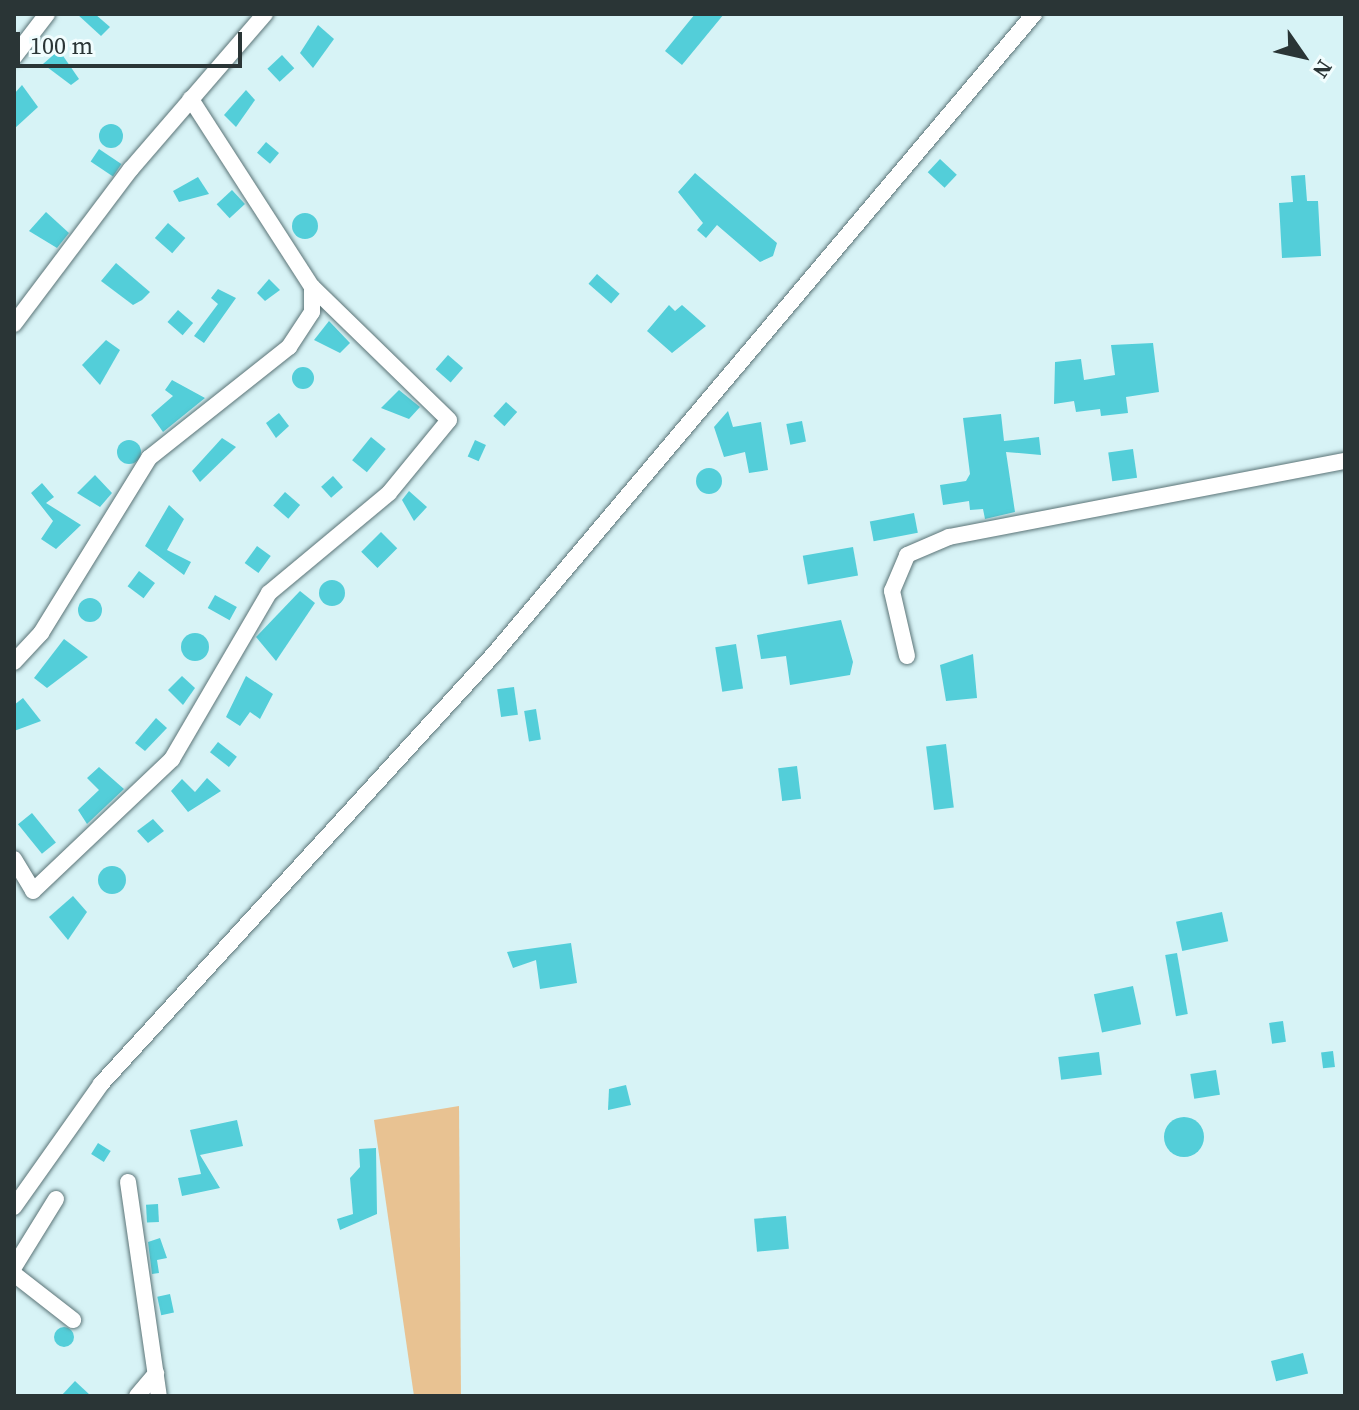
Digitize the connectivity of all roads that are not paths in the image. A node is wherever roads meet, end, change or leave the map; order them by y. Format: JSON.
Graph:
{"nodes":[{"id":1,"x":47,"y":14,"type":"edge"},
{"id":2,"x":265,"y":14,"type":"edge"},
{"id":3,"x":1034,"y":14,"type":"edge"},
{"id":4,"x":14,"y":57,"type":"edge"},
{"id":5,"x":191,"y":99,"type":"junction"},
{"id":6,"x":312,"y":287,"type":"junction"},
{"id":7,"x":14,"y":324,"type":"edge"},
{"id":8,"x":1345,"y":461,"type":"edge"},
{"id":9,"x":907,"y":656,"type":"dead end"},
{"id":10,"x":14,"y":662,"type":"edge"},
{"id":11,"x":14,"y":859,"type":"edge"},
{"id":12,"x":128,"y":1182,"type":"dead end"},
{"id":13,"x":56,"y":1199,"type":"dead end"},
{"id":14,"x":14,"y":1207,"type":"edge"},
{"id":15,"x":14,"y":1267,"type":"edge"},
{"id":16,"x":14,"y":1274,"type":"edge"},
{"id":17,"x":73,"y":1320,"type":"dead end"},
{"id":18,"x":156,"y":1373,"type":"junction"},
{"id":19,"x":137,"y":1396,"type":"edge"},
{"id":20,"x":159,"y":1396,"type":"edge"}],
"edges":[{"from":1,"to":4,"type":"street"},
{"from":2,"to":5,"type":"street"},
{"from":3,"to":14,"type":"street"},
{"from":5,"to":6,"type":"street"},
{"from":5,"to":7,"type":"street"},
{"from":6,"to":10,"type":"street"},
{"from":6,"to":11,"type":"street"},
{"from":8,"to":9,"type":"street"},
{"from":12,"to":18,"type":"street"},
{"from":13,"to":15,"type":"street"},
{"from":16,"to":17,"type":"street"},
{"from":18,"to":19,"type":"street"},
{"from":18,"to":20,"type":"street"}]}
